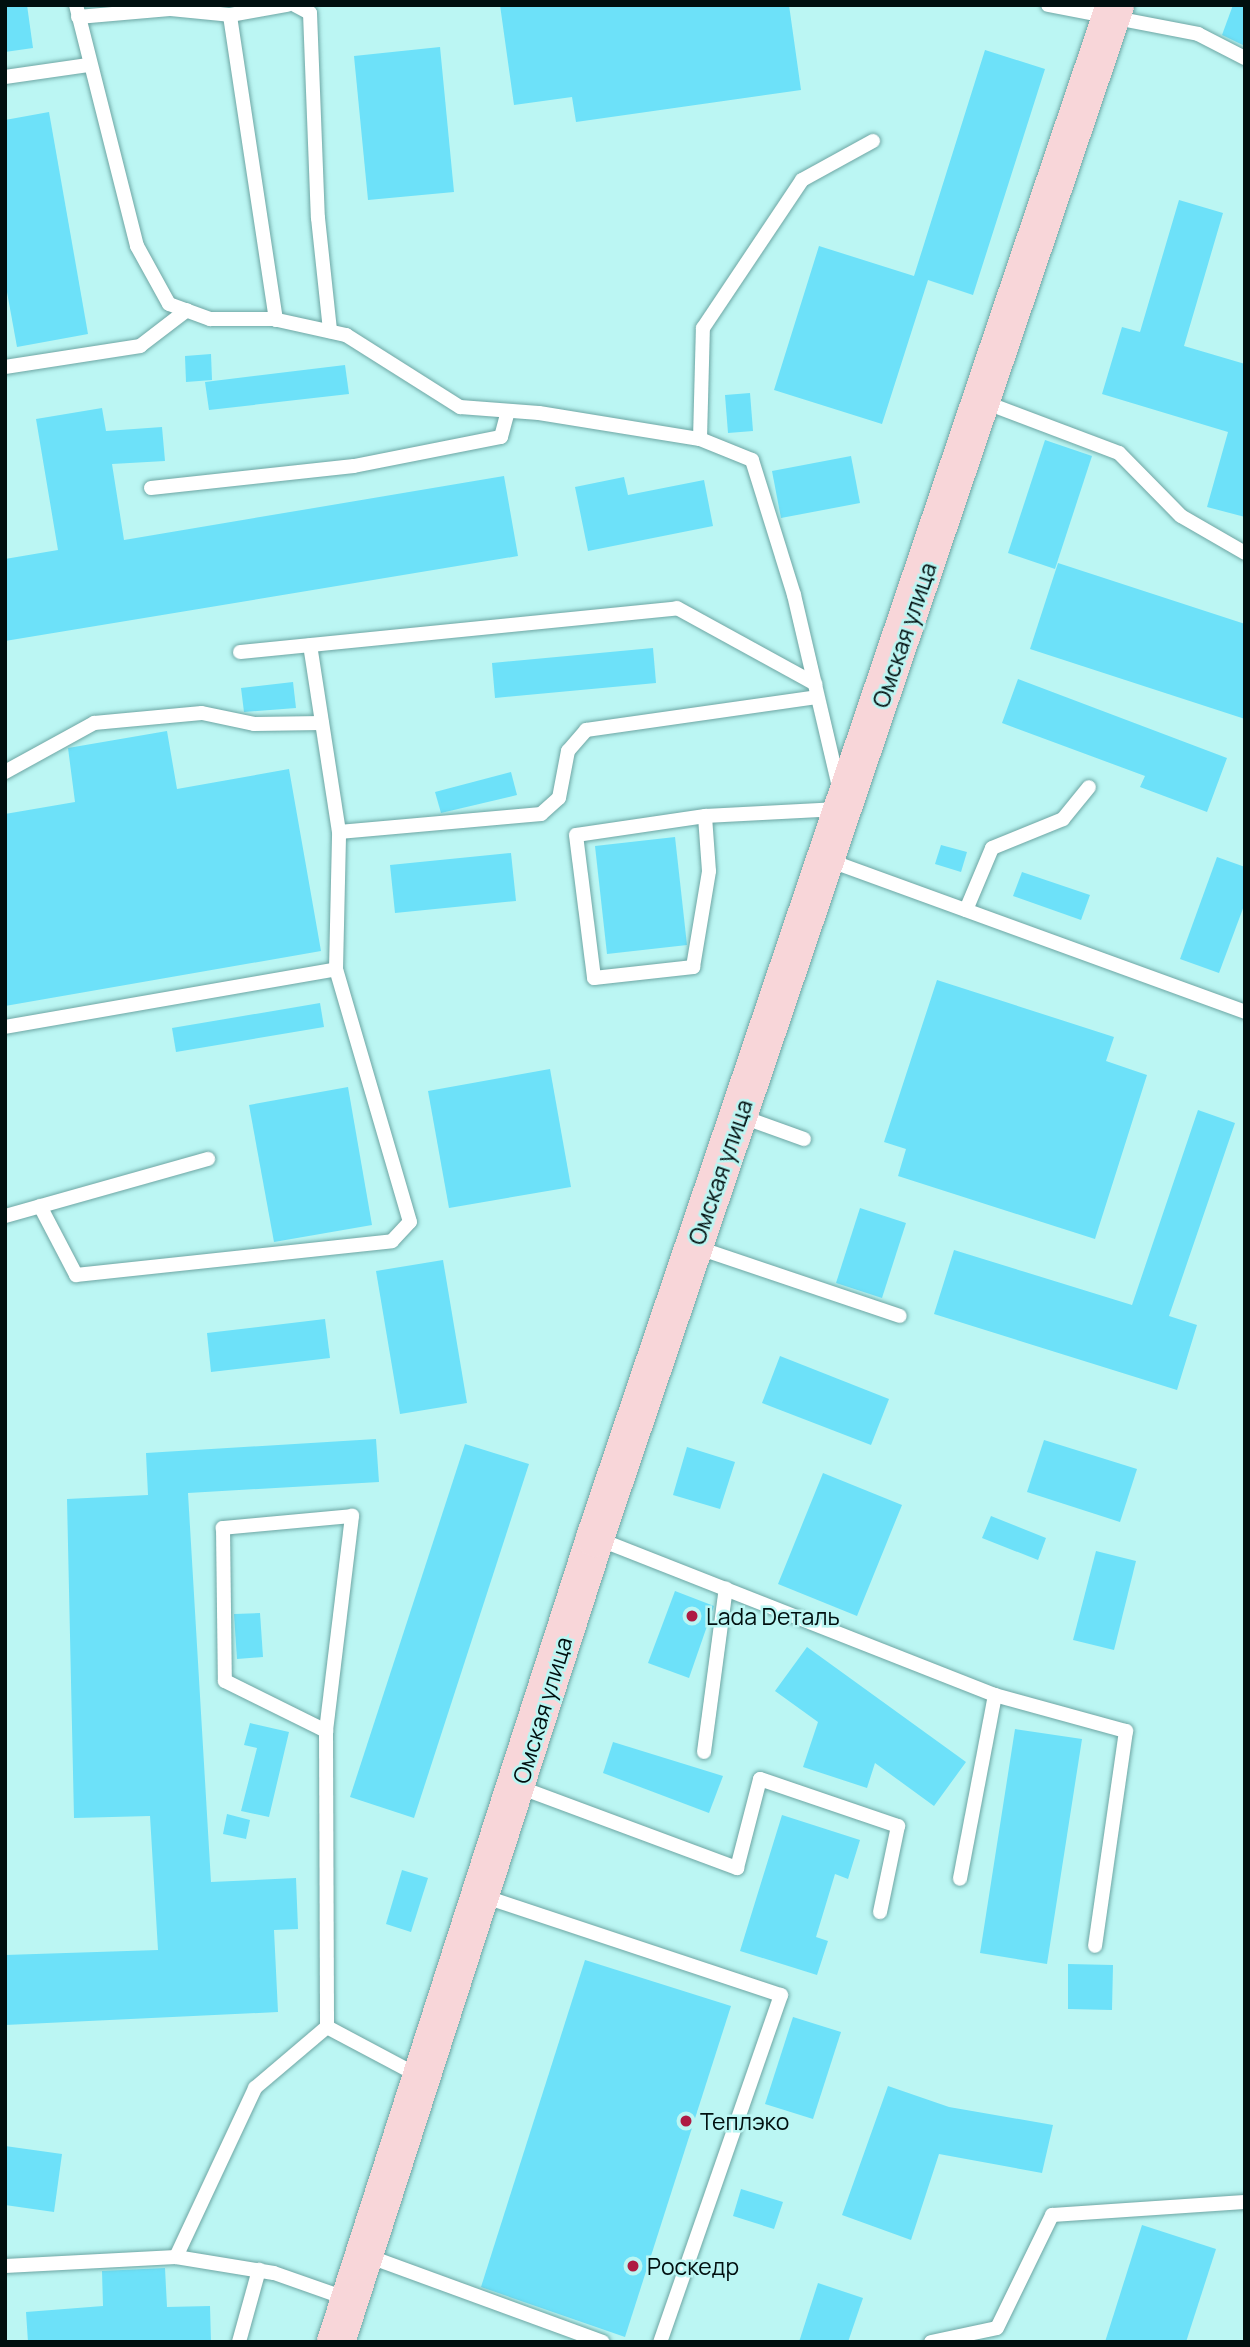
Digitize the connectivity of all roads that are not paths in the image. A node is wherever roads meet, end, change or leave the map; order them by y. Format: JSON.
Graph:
{"nodes":[{"id":1,"x":287,"y":5,"type":"edge"},
{"id":2,"x":295,"y":5,"type":"edge"},
{"id":3,"x":1048,"y":5,"type":"edge"},
{"id":4,"x":77,"y":11,"type":"edge"},
{"id":5,"x":1113,"y":11,"type":"edge"},
{"id":6,"x":230,"y":15,"type":"junction"},
{"id":7,"x":1245,"y":58,"type":"edge"},
{"id":8,"x":88,"y":65,"type":"junction"},
{"id":9,"x":5,"y":77,"type":"edge"},
{"id":10,"x":873,"y":141,"type":"dead end"},
{"id":11,"x":187,"y":310,"type":"junction"},
{"id":12,"x":276,"y":320,"type":"junction"},
{"id":13,"x":330,"y":331,"type":"junction"},
{"id":14,"x":5,"y":367,"type":"edge"},
{"id":15,"x":984,"y":402,"type":"junction"},
{"id":16,"x":508,"y":411,"type":"junction"},
{"id":17,"x":700,"y":439,"type":"junction"},
{"id":18,"x":151,"y":488,"type":"dead end"},
{"id":19,"x":1245,"y":554,"type":"edge"},
{"id":20,"x":310,"y":645,"type":"junction"},
{"id":21,"x":240,"y":652,"type":"dead end"},
{"id":22,"x":816,"y":690,"type":"junction"},
{"id":23,"x":322,"y":723,"type":"junction"},
{"id":24,"x":5,"y":772,"type":"edge"},
{"id":25,"x":1089,"y":787,"type":"dead end"},
{"id":26,"x":844,"y":809,"type":"junction"},
{"id":27,"x":705,"y":816,"type":"junction"},
{"id":28,"x":339,"y":832,"type":"junction"},
{"id":29,"x":827,"y":859,"type":"junction"},
{"id":30,"x":965,"y":909,"type":"junction"},
{"id":31,"x":335,"y":969,"type":"junction"},
{"id":32,"x":1245,"y":1012,"type":"edge"},
{"id":33,"x":5,"y":1027,"type":"edge"},
{"id":34,"x":739,"y":1116,"type":"junction"},
{"id":35,"x":804,"y":1139,"type":"dead end"},
{"id":36,"x":208,"y":1159,"type":"dead end"},
{"id":37,"x":40,"y":1206,"type":"junction"},
{"id":38,"x":5,"y":1216,"type":"edge"},
{"id":39,"x":695,"y":1246,"type":"junction"},
{"id":40,"x":900,"y":1316,"type":"dead end"},
{"id":41,"x":595,"y":1538,"type":"junction"},
{"id":42,"x":726,"y":1588,"type":"junction"},
{"id":43,"x":995,"y":1695,"type":"junction"},
{"id":44,"x":326,"y":1731,"type":"junction"},
{"id":45,"x":704,"y":1752,"type":"dead end"},
{"id":46,"x":519,"y":1787,"type":"junction"},
{"id":47,"x":960,"y":1879,"type":"dead end"},
{"id":48,"x":482,"y":1896,"type":"junction"},
{"id":49,"x":880,"y":1912,"type":"dead end"},
{"id":50,"x":1095,"y":1946,"type":"dead end"},
{"id":51,"x":327,"y":2027,"type":"junction"},
{"id":52,"x":423,"y":2078,"type":"junction"},
{"id":53,"x":1245,"y":2202,"type":"edge"},
{"id":54,"x":363,"y":2254,"type":"junction"},
{"id":55,"x":176,"y":2257,"type":"junction"},
{"id":56,"x":5,"y":2266,"type":"edge"},
{"id":57,"x":259,"y":2270,"type":"junction"},
{"id":58,"x":350,"y":2299,"type":"junction"},
{"id":59,"x":240,"y":2342,"type":"edge"},
{"id":60,"x":336,"y":2342,"type":"edge"},
{"id":61,"x":603,"y":2342,"type":"edge"},
{"id":62,"x":660,"y":2342,"type":"edge"},
{"id":63,"x":931,"y":2342,"type":"edge"}],
"edges":[{"from":1,"to":6,"type":"lane"},
{"from":2,"to":13,"type":"lane"},
{"from":3,"to":5,"type":"lane"},
{"from":4,"to":6,"type":"lane"},
{"from":4,"to":8,"type":"lane"},
{"from":5,"to":7,"type":"lane"},
{"from":5,"to":15,"type":"main road","name":"Омская улица"},
{"from":6,"to":12,"type":"lane"},
{"from":8,"to":9,"type":"lane"},
{"from":8,"to":11,"type":"lane"},
{"from":10,"to":17,"type":"lane"},
{"from":11,"to":12,"type":"lane"},
{"from":11,"to":14,"type":"lane"},
{"from":12,"to":13,"type":"lane"},
{"from":13,"to":16,"type":"lane"},
{"from":15,"to":19,"type":"lane"},
{"from":15,"to":26,"type":"main road","name":"Омская улица"},
{"from":16,"to":17,"type":"lane"},
{"from":16,"to":18,"type":"lane"},
{"from":17,"to":22,"type":"lane"},
{"from":20,"to":21,"type":"lane"},
{"from":20,"to":22,"type":"lane"},
{"from":20,"to":23,"type":"lane"},
{"from":22,"to":26,"type":"lane"},
{"from":22,"to":28,"type":"lane"},
{"from":23,"to":24,"type":"lane"},
{"from":23,"to":28,"type":"lane"},
{"from":25,"to":30,"type":"lane"},
{"from":26,"to":27,"type":"lane"},
{"from":26,"to":29,"type":"main road","name":"Омская улица"},
{"from":27,"to":27,"type":"lane"},
{"from":28,"to":31,"type":"lane"},
{"from":29,"to":30,"type":"lane"},
{"from":29,"to":34,"type":"main road","name":"Омская улица"},
{"from":30,"to":32,"type":"lane"},
{"from":31,"to":33,"type":"lane"},
{"from":31,"to":37,"type":"lane"},
{"from":34,"to":35,"type":"lane"},
{"from":34,"to":39,"type":"main road","name":"Омская улица"},
{"from":36,"to":37,"type":"lane"},
{"from":37,"to":38,"type":"lane"},
{"from":39,"to":40,"type":"lane"},
{"from":39,"to":41,"type":"main road","name":"Омская улица"},
{"from":41,"to":42,"type":"lane"},
{"from":41,"to":46,"type":"main road","name":"Омская улица"},
{"from":42,"to":43,"type":"lane"},
{"from":42,"to":45,"type":"lane"},
{"from":43,"to":47,"type":"lane"},
{"from":43,"to":50,"type":"lane"},
{"from":44,"to":44,"type":"lane"},
{"from":44,"to":51,"type":"lane"},
{"from":46,"to":48,"type":"main road","name":"Омская улица"},
{"from":46,"to":49,"type":"lane"},
{"from":48,"to":52,"type":"main road","name":"Омская улица"},
{"from":48,"to":62,"type":"lane"},
{"from":51,"to":52,"type":"lane"},
{"from":51,"to":55,"type":"lane"},
{"from":52,"to":54,"type":"main road","name":"Омская улица"},
{"from":53,"to":63,"type":"lane"},
{"from":54,"to":58,"type":"main road","name":"Омская улица"},
{"from":54,"to":61,"type":"lane"},
{"from":55,"to":56,"type":"lane"},
{"from":55,"to":57,"type":"lane"},
{"from":57,"to":58,"type":"lane"},
{"from":57,"to":59,"type":"lane"},
{"from":58,"to":60,"type":"main road","name":"Омская улица"}]}
